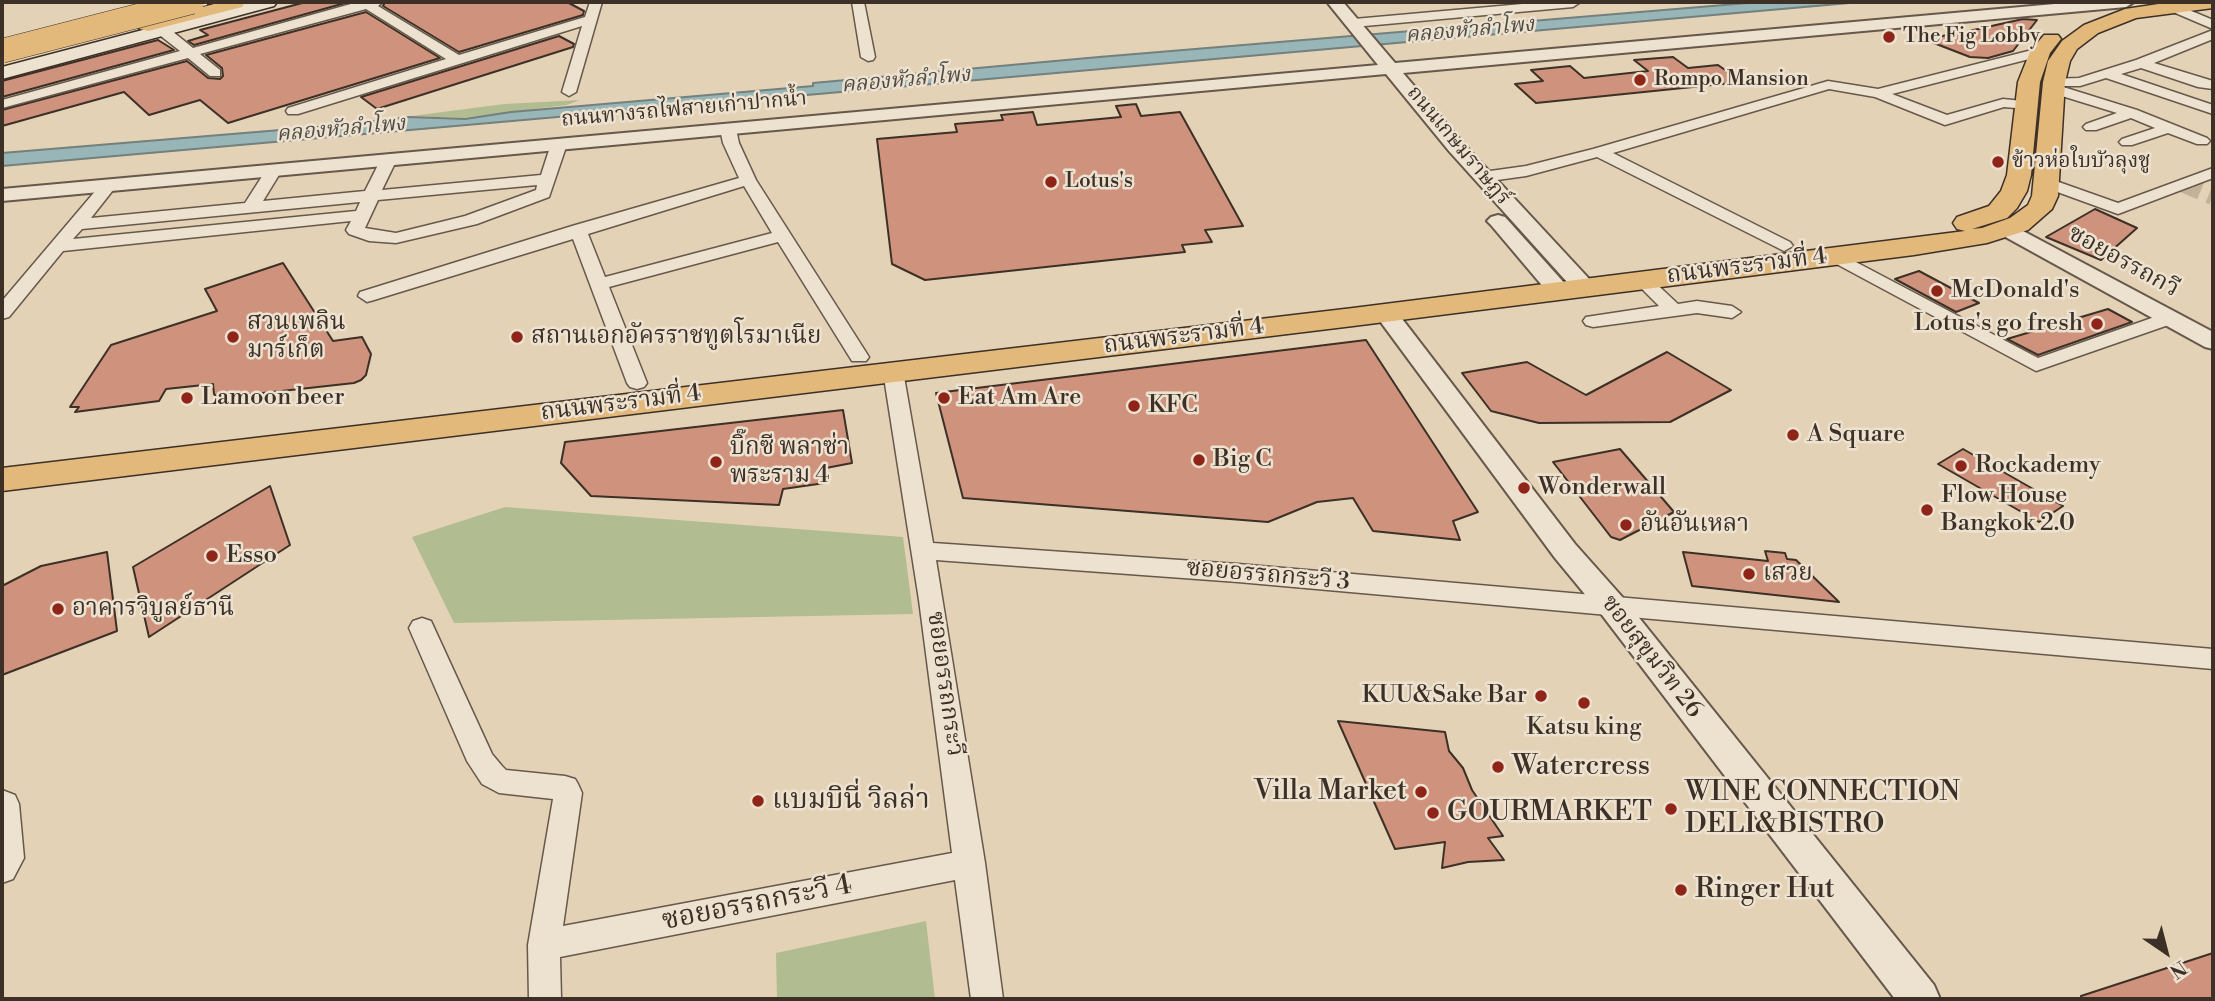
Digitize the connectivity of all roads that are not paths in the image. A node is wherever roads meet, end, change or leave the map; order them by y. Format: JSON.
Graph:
{"nodes":[{"id":1,"x":184,"y":2,"type":"edge"},
{"id":2,"x":192,"y":2,"type":"edge"},
{"id":3,"x":234,"y":2,"type":"edge"},
{"id":4,"x":256,"y":2,"type":"edge"},
{"id":5,"x":268,"y":2,"type":"edge"},
{"id":6,"x":596,"y":2,"type":"edge"},
{"id":7,"x":858,"y":2,"type":"edge"},
{"id":8,"x":2126,"y":2,"type":"edge"},
{"id":9,"x":2133,"y":2,"type":"edge"},
{"id":10,"x":2213,"y":2,"type":"edge"},
{"id":11,"x":370,"y":3,"type":"edge"},
{"id":12,"x":1565,"y":3,"type":"edge"},
{"id":13,"x":2170,"y":6,"type":"junction"},
{"id":14,"x":1329,"y":7,"type":"edge"},
{"id":15,"x":591,"y":19,"type":"junction"},
{"id":16,"x":2213,"y":25,"type":"edge"},
{"id":17,"x":1352,"y":28,"type":"junction"},
{"id":18,"x":160,"y":29,"type":"junction"},
{"id":19,"x":2213,"y":34,"type":"edge"},
{"id":20,"x":2,"y":43,"type":"edge"},
{"id":21,"x":2,"y":51,"type":"edge"},
{"id":22,"x":190,"y":52,"type":"junction"},
{"id":23,"x":2040,"y":52,"type":"junction"},
{"id":24,"x":868,"y":57,"type":"dead end"},
{"id":25,"x":457,"y":60,"type":"junction"},
{"id":26,"x":1375,"y":60,"type":"junction"},
{"id":27,"x":2,"y":62,"type":"edge"},
{"id":28,"x":2141,"y":63,"type":"junction"},
{"id":29,"x":1391,"y":67,"type":"junction"},
{"id":30,"x":2,"y":71,"type":"edge"},
{"id":31,"x":215,"y":73,"type":"dead end"},
{"id":32,"x":2107,"y":74,"type":"junction"},
{"id":33,"x":2054,"y":85,"type":"junction"},
{"id":34,"x":2213,"y":85,"type":"edge"},
{"id":35,"x":569,"y":92,"type":"dead end"},
{"id":36,"x":1878,"y":93,"type":"junction"},
{"id":37,"x":2,"y":104,"type":"edge"},
{"id":38,"x":2027,"y":105,"type":"junction"},
{"id":39,"x":2213,"y":110,"type":"edge"},
{"id":40,"x":293,"y":111,"type":"dead end"},
{"id":41,"x":2132,"y":113,"type":"junction"},
{"id":42,"x":2091,"y":127,"type":"dead end"},
{"id":43,"x":2169,"y":128,"type":"junction"},
{"id":44,"x":728,"y":129,"type":"junction"},
{"id":45,"x":2202,"y":141,"type":"dead end"},
{"id":46,"x":2127,"y":142,"type":"dead end"},
{"id":47,"x":559,"y":144,"type":"junction"},
{"id":48,"x":1446,"y":148,"type":"junction"},
{"id":49,"x":1599,"y":152,"type":"junction"},
{"id":50,"x":389,"y":159,"type":"junction"},
{"id":51,"x":274,"y":170,"type":"junction"},
{"id":52,"x":2213,"y":173,"type":"edge"},
{"id":53,"x":1483,"y":177,"type":"junction"},
{"id":54,"x":548,"y":179,"type":"junction"},
{"id":55,"x":748,"y":180,"type":"junction"},
{"id":56,"x":2047,"y":183,"type":"junction"},
{"id":57,"x":109,"y":185,"type":"junction"},
{"id":58,"x":2,"y":195,"type":"edge"},
{"id":59,"x":372,"y":196,"type":"junction"},
{"id":60,"x":251,"y":207,"type":"junction"},
{"id":61,"x":363,"y":215,"type":"junction"},
{"id":62,"x":77,"y":224,"type":"junction"},
{"id":63,"x":2008,"y":229,"type":"junction"},
{"id":64,"x":578,"y":230,"type":"junction"},
{"id":65,"x":784,"y":235,"type":"junction"},
{"id":66,"x":58,"y":246,"type":"junction"},
{"id":67,"x":1784,"y":246,"type":"junction"},
{"id":68,"x":1835,"y":256,"type":"junction"},
{"id":69,"x":1642,"y":280,"type":"junction"},
{"id":70,"x":1564,"y":281,"type":"junction"},
{"id":71,"x":598,"y":284,"type":"junction"},
{"id":72,"x":367,"y":296,"type":"dead end"},
{"id":73,"x":1673,"y":309,"type":"junction"},
{"id":74,"x":1385,"y":312,"type":"junction"},
{"id":75,"x":1732,"y":312,"type":"dead end"},
{"id":76,"x":2,"y":313,"type":"edge"},
{"id":77,"x":2170,"y":318,"type":"junction"},
{"id":78,"x":1593,"y":321,"type":"dead end"},
{"id":79,"x":2213,"y":342,"type":"edge"},
{"id":80,"x":859,"y":357,"type":"junction"},
{"id":81,"x":891,"y":362,"type":"junction"},
{"id":82,"x":637,"y":383,"type":"junction"},
{"id":83,"x":2,"y":460,"type":"edge"},
{"id":84,"x":2,"y":480,"type":"edge"},
{"id":85,"x":922,"y":551,"type":"junction"},
{"id":86,"x":1613,"y":607,"type":"junction"},
{"id":87,"x":422,"y":628,"type":"dead end"},
{"id":88,"x":2213,"y":659,"type":"edge"},
{"id":89,"x":2,"y":802,"type":"edge"},
{"id":90,"x":970,"y":863,"type":"junction"},
{"id":91,"x":2,"y":869,"type":"edge"},
{"id":92,"x":544,"y":945,"type":"junction"},
{"id":93,"x":545,"y":999,"type":"edge"},
{"id":94,"x":987,"y":999,"type":"edge"},
{"id":95,"x":1920,"y":999,"type":"edge"}],
"edges":[{"from":1,"to":20,"type":"highway","bridge":true},
{"from":2,"to":21,"type":"highway","bridge":true},
{"from":3,"to":27,"type":"highway"},
{"from":4,"to":18,"type":"main road"},
{"from":5,"to":18,"type":"main road"},
{"from":6,"to":15,"type":"street"},
{"from":7,"to":24,"type":"street"},
{"from":8,"to":29,"type":"street"},
{"from":9,"to":23,"type":"main road","name":"ถนนพระรามที่ 4"},
{"from":10,"to":13,"type":"main road","name":"ถนนพระรามที่ 4"},
{"from":11,"to":22,"type":"street"},
{"from":11,"to":25,"type":"street"},
{"from":12,"to":17,"type":"street"},
{"from":13,"to":16,"type":"street"},
{"from":13,"to":33,"type":"main road","name":"ถนนพระรามที่ 4"},
{"from":14,"to":17,"type":"street","name":"ถนนเกษมราษฎร์"},
{"from":15,"to":25,"type":"street"},
{"from":15,"to":35,"type":"street"},
{"from":17,"to":26,"type":"street","name":"ถนนเกษมราษฎร์"},
{"from":17,"to":26,"type":"street","name":"ถนนเกษมราษฎร์"},
{"from":18,"to":22,"type":"street"},
{"from":18,"to":30,"type":"main road"},
{"from":19,"to":28,"type":"street"},
{"from":22,"to":31,"type":"street"},
{"from":22,"to":37,"type":"street"},
{"from":23,"to":36,"type":"street"},
{"from":23,"to":38,"type":"main road","name":"ถนนพระรามที่ 4"},
{"from":25,"to":40,"type":"street"},
{"from":26,"to":29,"type":"street","name":"ถนนทางรถไฟสายเก่าปากน้ำ"},
{"from":26,"to":44,"type":"street","name":"ถนนทางรถไฟสายเก่าปากน้ำ"},
{"from":26,"to":48,"type":"street","name":"ถนนเกษมราษฎร์"},
{"from":28,"to":32,"type":"street"},
{"from":28,"to":34,"type":"street"},
{"from":29,"to":48,"type":"street","name":"ถนนเกษมราษฎร์"},
{"from":32,"to":33,"type":"street"},
{"from":32,"to":39,"type":"street"},
{"from":33,"to":41,"type":"street"},
{"from":33,"to":56,"type":"main road","name":"ถนนพระรามที่ 4"},
{"from":36,"to":38,"type":"street"},
{"from":36,"to":49,"type":"street"},
{"from":38,"to":67,"type":"main road","name":"ถนนพระรามที่ 4"},
{"from":41,"to":42,"type":"street"},
{"from":41,"to":43,"type":"street"},
{"from":43,"to":45,"type":"street"},
{"from":43,"to":46,"type":"street"},
{"from":44,"to":47,"type":"street","name":"ถนนทางรถไฟสายเก่าปากน้ำ"},
{"from":44,"to":55,"type":"street"},
{"from":47,"to":50,"type":"street","name":"ถนนทางรถไฟสายเก่าปากน้ำ"},
{"from":47,"to":54,"type":"street"},
{"from":48,"to":53,"type":"street","name":"ถนนเกษมราษฎร์"},
{"from":48,"to":70,"type":"street","name":"ถนนเกษมราษฎร์"},
{"from":49,"to":53,"type":"street"},
{"from":49,"to":67,"type":"street"},
{"from":50,"to":51,"type":"street","name":"ถนนทางรถไฟสายเก่าปากน้ำ"},
{"from":50,"to":59,"type":"street"},
{"from":51,"to":57,"type":"street","name":"ถนนทางรถไฟสายเก่าปากน้ำ"},
{"from":51,"to":60,"type":"street"},
{"from":52,"to":56,"type":"street"},
{"from":53,"to":70,"type":"street","name":"ถนนเกษมราษฎร์"},
{"from":54,"to":59,"type":"street"},
{"from":54,"to":61,"type":"street"},
{"from":55,"to":64,"type":"street"},
{"from":55,"to":65,"type":"street"},
{"from":56,"to":63,"type":"main road","name":"ถนนพระรามที่ 4"},
{"from":57,"to":58,"type":"street","name":"ถนนทางรถไฟสายเก่าปากน้ำ"},
{"from":57,"to":62,"type":"street"},
{"from":59,"to":60,"type":"street"},
{"from":59,"to":61,"type":"street"},
{"from":60,"to":62,"type":"street"},
{"from":61,"to":66,"type":"street"},
{"from":62,"to":66,"type":"street"},
{"from":63,"to":68,"type":"main road","name":"ถนนพระรามที่ 4"},
{"from":63,"to":77,"type":"street","name":"ซอยอรรถกวี"},
{"from":64,"to":71,"type":"street"},
{"from":64,"to":72,"type":"street"},
{"from":65,"to":71,"type":"street"},
{"from":65,"to":80,"type":"street"},
{"from":66,"to":76,"type":"street"},
{"from":67,"to":70,"type":"main road","name":"ถนนพระรามที่ 4"},
{"from":68,"to":69,"type":"main road","name":"ถนนพระรามที่ 4"},
{"from":68,"to":77,"type":"street"},
{"from":69,"to":70,"type":"main road","name":"ถนนพระรามที่ 4"},
{"from":69,"to":73,"type":"street"},
{"from":70,"to":74,"type":"main road","name":"ถนนพระรามที่ 4"},
{"from":70,"to":81,"type":"main road","name":"ถนนพระรามที่ 4"},
{"from":71,"to":82,"type":"street"},
{"from":73,"to":75,"type":"street"},
{"from":73,"to":78,"type":"street"},
{"from":74,"to":81,"type":"main road","name":"ถนนพระรามที่ 4"},
{"from":74,"to":86,"type":"street","name":"ซอยสุขุมวิท 26"},
{"from":77,"to":79,"type":"street","name":"ซอยอรรถกวี"},
{"from":80,"to":81,"type":"main road","name":"ถนนพระรามที่ 4"},
{"from":80,"to":82,"type":"main road","name":"ถนนพระรามที่ 4"},
{"from":81,"to":84,"type":"main road","name":"ถนนพระรามที่ 4"},
{"from":81,"to":85,"type":"street","name":"ซอยอรรถกระวี"},
{"from":82,"to":83,"type":"main road","name":"ถนนพระรามที่ 4"},
{"from":85,"to":86,"type":"street","name":"ซอยอรรถกระวี 3"},
{"from":85,"to":90,"type":"street","name":"ซอยอรรถกระวี"},
{"from":86,"to":88,"type":"street","name":"ซอยอรรถกระวี 3"},
{"from":86,"to":95,"type":"street","name":"ซอยสุขุมวิท 26"},
{"from":87,"to":92,"type":"street"},
{"from":89,"to":91,"type":"street"},
{"from":90,"to":92,"type":"street","name":"ซอยอรรถกระวี 4"},
{"from":90,"to":94,"type":"street","name":"ซอยอรรถกระวี"},
{"from":92,"to":93,"type":"street"}]}
